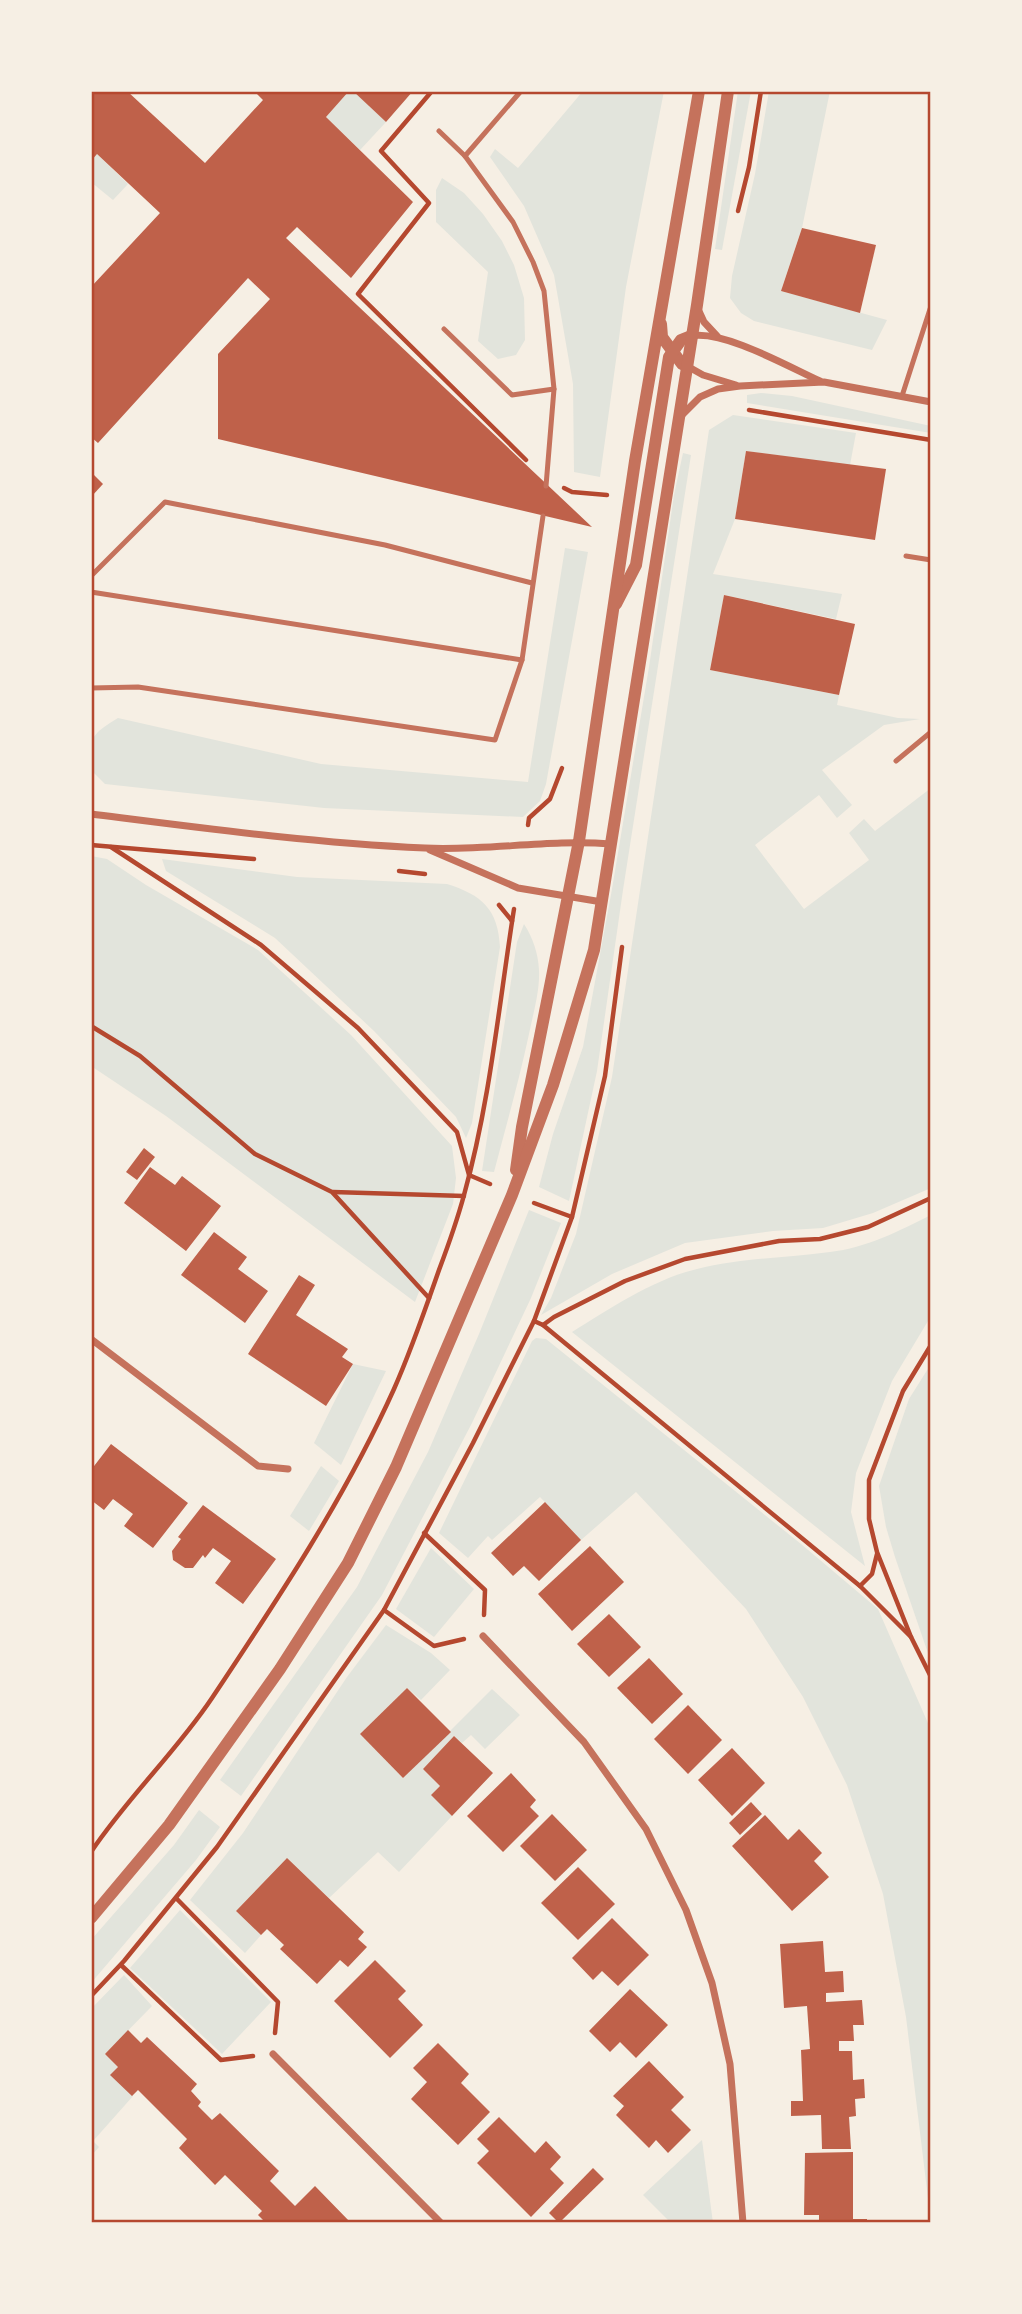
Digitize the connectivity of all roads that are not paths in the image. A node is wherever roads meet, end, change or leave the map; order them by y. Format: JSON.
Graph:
{"nodes":[{"id":1,"x":521,"y":91,"type":"edge"},
{"id":2,"x":699,"y":91,"type":"edge"},
{"id":3,"x":728,"y":91,"type":"edge"},
{"id":4,"x":439,"y":131,"type":"dead end"},
{"id":5,"x":465,"y":156,"type":"junction"},
{"id":6,"x":697,"y":305,"type":"junction"},
{"id":7,"x":931,"y":306,"type":"edge"},
{"id":8,"x":660,"y":309,"type":"junction"},
{"id":9,"x":444,"y":329,"type":"dead end"},
{"id":10,"x":691,"y":336,"type":"junction"},
{"id":11,"x":717,"y":336,"type":"junction"},
{"id":12,"x":673,"y":351,"type":"junction"},
{"id":13,"x":687,"y":366,"type":"junction"},
{"id":14,"x":824,"y":382,"type":"junction"},
{"id":15,"x":740,"y":386,"type":"junction"},
{"id":16,"x":554,"y":389,"type":"junction"},
{"id":17,"x":902,"y":396,"type":"junction"},
{"id":18,"x":931,"y":402,"type":"edge"},
{"id":19,"x":678,"y":419,"type":"junction"},
{"id":20,"x":546,"y":486,"type":"dead end"},
{"id":21,"x":543,"y":516,"type":"dead end"},
{"id":22,"x":906,"y":556,"type":"dead end"},
{"id":23,"x":931,"y":560,"type":"edge"},
{"id":24,"x":91,"y":576,"type":"edge"},
{"id":25,"x":532,"y":583,"type":"junction"},
{"id":26,"x":91,"y":592,"type":"edge"},
{"id":27,"x":611,"y":615,"type":"junction"},
{"id":28,"x":522,"y":660,"type":"junction"},
{"id":29,"x":91,"y":688,"type":"edge"},
{"id":30,"x":931,"y":732,"type":"edge"},
{"id":31,"x":895,"y":761,"type":"dead end"},
{"id":32,"x":91,"y":814,"type":"edge"},
{"id":33,"x":579,"y":841,"type":"junction"},
{"id":34,"x":611,"y":844,"type":"junction"},
{"id":35,"x":427,"y":848,"type":"junction"},
{"id":36,"x":569,"y":897,"type":"junction"},
{"id":37,"x":602,"y":901,"type":"junction"},
{"id":38,"x":512,"y":1195,"type":"junction"},
{"id":39,"x":91,"y":1339,"type":"edge"},
{"id":40,"x":289,"y":1469,"type":"dead end"},
{"id":41,"x":484,"y":1636,"type":"road end"},
{"id":42,"x":91,"y":1918,"type":"edge"},
{"id":43,"x":273,"y":2054,"type":"road end"},
{"id":44,"x":441,"y":2223,"type":"edge"},
{"id":45,"x":743,"y":2223,"type":"edge"}],
"edges":[{"from":1,"to":5,"type":"lane"},
{"from":2,"to":8,"type":"street"},
{"from":3,"to":6,"type":"street"},
{"from":4,"to":5,"type":"lane"},
{"from":5,"to":16,"type":"lane"},
{"from":6,"to":10,"type":"street"},
{"from":6,"to":11,"type":"street"},
{"from":7,"to":17,"type":"lane"},
{"from":8,"to":12,"type":"street"},
{"from":8,"to":27,"type":"street"},
{"from":9,"to":16,"type":"lane"},
{"from":10,"to":11,"type":"street"},
{"from":10,"to":12,"type":"street"},
{"from":10,"to":13,"type":"street"},
{"from":11,"to":14,"type":"street"},
{"from":12,"to":13,"type":"street"},
{"from":12,"to":27,"type":"street"},
{"from":13,"to":15,"type":"street"},
{"from":13,"to":19,"type":"street"},
{"from":14,"to":15,"type":"street"},
{"from":14,"to":17,"type":"street"},
{"from":15,"to":19,"type":"street"},
{"from":16,"to":20,"type":"lane"},
{"from":17,"to":18,"type":"street"},
{"from":19,"to":34,"type":"street"},
{"from":21,"to":25,"type":"lane"},
{"from":22,"to":23,"type":"lane"},
{"from":24,"to":25,"type":"lane"},
{"from":25,"to":28,"type":"lane"},
{"from":26,"to":28,"type":"lane"},
{"from":27,"to":33,"type":"street"},
{"from":28,"to":29,"type":"lane"},
{"from":30,"to":31,"type":"lane"},
{"from":32,"to":35,"type":"street"},
{"from":33,"to":34,"type":"street"},
{"from":33,"to":35,"type":"street"},
{"from":33,"to":36,"type":"street"},
{"from":34,"to":37,"type":"street"},
{"from":35,"to":36,"type":"street"},
{"from":36,"to":37,"type":"street"},
{"from":36,"to":38,"type":"street"},
{"from":37,"to":38,"type":"street"},
{"from":38,"to":42,"type":"street"},
{"from":39,"to":40,"type":"street"},
{"from":41,"to":45,"type":"street"},
{"from":43,"to":44,"type":"street"}]}
